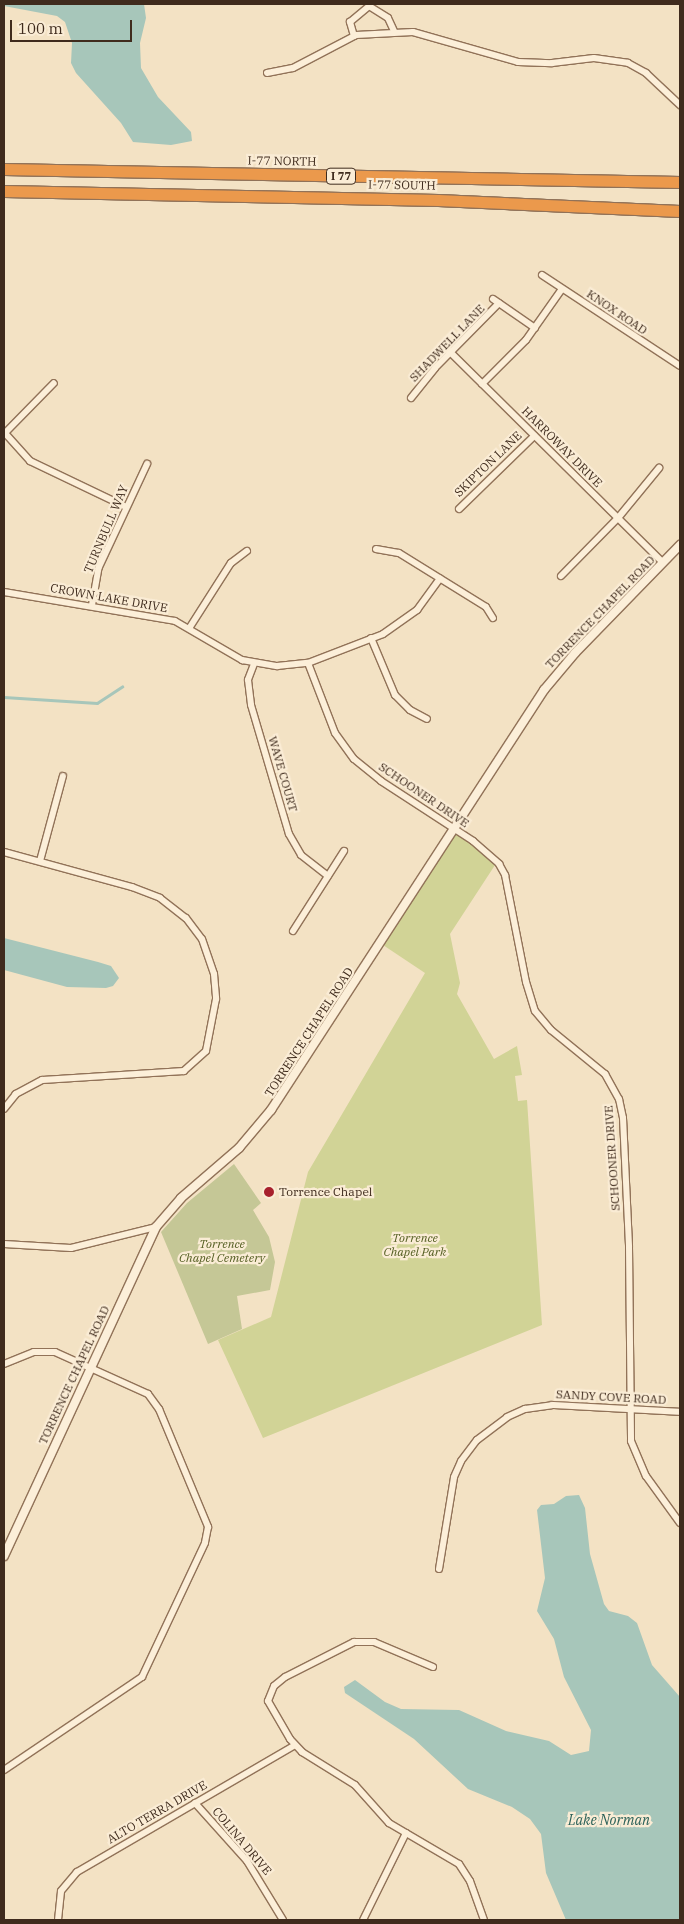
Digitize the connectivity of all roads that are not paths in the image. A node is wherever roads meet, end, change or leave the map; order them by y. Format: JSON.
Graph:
{"nodes":[{"id":1,"x":394,"y":31,"type":"junction"},
{"id":2,"x":354,"y":36,"type":"junction"},
{"id":3,"x":267,"y":73,"type":"dead end"},
{"id":4,"x":680,"y":105,"type":"edge"},
{"id":5,"x":4,"y":169,"type":"edge"},
{"id":6,"x":680,"y":182,"type":"edge"},
{"id":7,"x":4,"y":191,"type":"edge"},
{"id":8,"x":680,"y":204,"type":"edge"},
{"id":9,"x":610,"y":206,"type":"junction"},
{"id":10,"x":680,"y":211,"type":"edge"},
{"id":11,"x":542,"y":275,"type":"dead end"},
{"id":12,"x":562,"y":289,"type":"junction"},
{"id":13,"x":493,"y":299,"type":"dead end"},
{"id":14,"x":499,"y":303,"type":"junction"},
{"id":15,"x":535,"y":328,"type":"junction"},
{"id":16,"x":445,"y":347,"type":"dead end"},
{"id":17,"x":450,"y":353,"type":"junction"},
{"id":18,"x":680,"y":366,"type":"edge"},
{"id":19,"x":54,"y":383,"type":"dead end"},
{"id":20,"x":482,"y":384,"type":"junction"},
{"id":21,"x":411,"y":398,"type":"dead end"},
{"id":22,"x":4,"y":433,"type":"edge"},
{"id":23,"x":534,"y":436,"type":"junction"},
{"id":24,"x":147,"y":464,"type":"dead end"},
{"id":25,"x":659,"y":468,"type":"dead end"},
{"id":26,"x":126,"y":507,"type":"junction"},
{"id":27,"x":459,"y":509,"type":"dead end"},
{"id":28,"x":618,"y":518,"type":"junction"},
{"id":29,"x":680,"y":545,"type":"edge"},
{"id":30,"x":376,"y":549,"type":"dead end"},
{"id":31,"x":247,"y":551,"type":"dead end"},
{"id":32,"x":663,"y":563,"type":"junction"},
{"id":33,"x":561,"y":576,"type":"dead end"},
{"id":34,"x":440,"y":578,"type":"junction"},
{"id":35,"x":4,"y":592,"type":"edge"},
{"id":36,"x":92,"y":605,"type":"junction"},
{"id":37,"x":492,"y":618,"type":"dead end"},
{"id":38,"x":190,"y":627,"type":"junction"},
{"id":39,"x":371,"y":638,"type":"junction"},
{"id":40,"x":308,"y":663,"type":"junction"},
{"id":41,"x":254,"y":664,"type":"junction"},
{"id":42,"x":427,"y":719,"type":"dead end"},
{"id":43,"x":63,"y":776,"type":"dead end"},
{"id":44,"x":454,"y":828,"type":"junction"},
{"id":45,"x":344,"y":851,"type":"dead end"},
{"id":46,"x":4,"y":852,"type":"edge"},
{"id":47,"x":40,"y":861,"type":"junction"},
{"id":48,"x":328,"y":876,"type":"junction"},
{"id":49,"x":293,"y":931,"type":"dead end"},
{"id":50,"x":4,"y":1109,"type":"edge"},
{"id":51,"x":156,"y":1227,"type":"junction"},
{"id":52,"x":4,"y":1244,"type":"edge"},
{"id":53,"x":4,"y":1364,"type":"edge"},
{"id":54,"x":90,"y":1367,"type":"junction"},
{"id":55,"x":630,"y":1408,"type":"junction"},
{"id":56,"x":680,"y":1412,"type":"edge"},
{"id":57,"x":680,"y":1523,"type":"edge"},
{"id":58,"x":4,"y":1556,"type":"edge"},
{"id":59,"x":439,"y":1569,"type":"dead end"},
{"id":60,"x":433,"y":1667,"type":"dead end"},
{"id":61,"x":295,"y":1745,"type":"junction"},
{"id":62,"x":4,"y":1770,"type":"edge"},
{"id":63,"x":195,"y":1803,"type":"junction"},
{"id":64,"x":406,"y":1833,"type":"junction"},
{"id":65,"x":58,"y":1920,"type":"edge"},
{"id":66,"x":283,"y":1920,"type":"edge"},
{"id":67,"x":363,"y":1920,"type":"edge"},
{"id":68,"x":484,"y":1920,"type":"edge"}],
"edges":[{"from":1,"to":2,"type":"street"},
{"from":1,"to":2,"type":"street"},
{"from":1,"to":4,"type":"street"},
{"from":2,"to":3,"type":"street"},
{"from":5,"to":6,"type":"highway","name":"I-77 NORTH","number":"I 77"},
{"from":7,"to":9,"type":"highway","name":"I-77 SOUTH","number":"I 77"},
{"from":8,"to":9,"type":"highway","number":"I 77"},
{"from":9,"to":10,"type":"highway","name":"I-77 SOUTH","number":"I 77"},
{"from":11,"to":12,"type":"street","name":"KNOX ROAD"},
{"from":12,"to":15,"type":"street"},
{"from":12,"to":18,"type":"street","name":"KNOX ROAD"},
{"from":13,"to":14,"type":"street"},
{"from":14,"to":15,"type":"street"},
{"from":14,"to":17,"type":"street","name":"SHADWELL LANE"},
{"from":15,"to":20,"type":"street"},
{"from":16,"to":17,"type":"street","name":"HARROWAY DRIVE"},
{"from":17,"to":20,"type":"street","name":"HARROWAY DRIVE"},
{"from":17,"to":21,"type":"street","name":"SHADWELL LANE"},
{"from":19,"to":22,"type":"street"},
{"from":20,"to":23,"type":"street","name":"HARROWAY DRIVE"},
{"from":22,"to":26,"type":"street"},
{"from":23,"to":27,"type":"street","name":"SKIPTON LANE"},
{"from":23,"to":28,"type":"street","name":"HARROWAY DRIVE"},
{"from":24,"to":26,"type":"street","name":"TURNBULL WAY"},
{"from":25,"to":28,"type":"street"},
{"from":26,"to":36,"type":"street","name":"TURNBULL WAY"},
{"from":28,"to":32,"type":"street","name":"HARROWAY DRIVE"},
{"from":28,"to":33,"type":"street"},
{"from":29,"to":32,"type":"street","name":"TORRENCE CHAPEL ROAD"},
{"from":30,"to":34,"type":"street"},
{"from":31,"to":38,"type":"street"},
{"from":32,"to":44,"type":"street","name":"TORRENCE CHAPEL ROAD"},
{"from":34,"to":37,"type":"street"},
{"from":34,"to":39,"type":"street","name":"CROWN LAKE DRIVE"},
{"from":35,"to":36,"type":"street","name":"CROWN LAKE DRIVE"},
{"from":36,"to":38,"type":"street","name":"CROWN LAKE DRIVE"},
{"from":38,"to":41,"type":"street","name":"CROWN LAKE DRIVE"},
{"from":39,"to":40,"type":"street","name":"CROWN LAKE DRIVE"},
{"from":39,"to":42,"type":"street"},
{"from":40,"to":41,"type":"street","name":"CROWN LAKE DRIVE"},
{"from":40,"to":44,"type":"street","name":"SCHOONER DRIVE"},
{"from":41,"to":48,"type":"street","name":"WAVE COURT"},
{"from":43,"to":47,"type":"street"},
{"from":44,"to":51,"type":"street","name":"TORRENCE CHAPEL ROAD"},
{"from":44,"to":55,"type":"street","name":"SCHOONER DRIVE"},
{"from":45,"to":48,"type":"street"},
{"from":46,"to":47,"type":"street"},
{"from":47,"to":50,"type":"street"},
{"from":48,"to":49,"type":"street"},
{"from":51,"to":52,"type":"street"},
{"from":51,"to":54,"type":"street","name":"TORRENCE CHAPEL ROAD"},
{"from":53,"to":54,"type":"street"},
{"from":54,"to":58,"type":"street","name":"TORRENCE CHAPEL ROAD"},
{"from":54,"to":62,"type":"street"},
{"from":55,"to":56,"type":"street","name":"SANDY COVE ROAD"},
{"from":55,"to":57,"type":"street","name":"SCHOONER DRIVE"},
{"from":55,"to":59,"type":"street","name":"SANDY COVE ROAD"},
{"from":60,"to":61,"type":"street"},
{"from":61,"to":63,"type":"street","name":"ALTO TERRA DRIVE"},
{"from":61,"to":64,"type":"street"},
{"from":63,"to":65,"type":"street","name":"ALTO TERRA DRIVE"},
{"from":63,"to":66,"type":"street","name":"COLINA DRIVE"},
{"from":64,"to":67,"type":"street"},
{"from":64,"to":68,"type":"street"}]}
